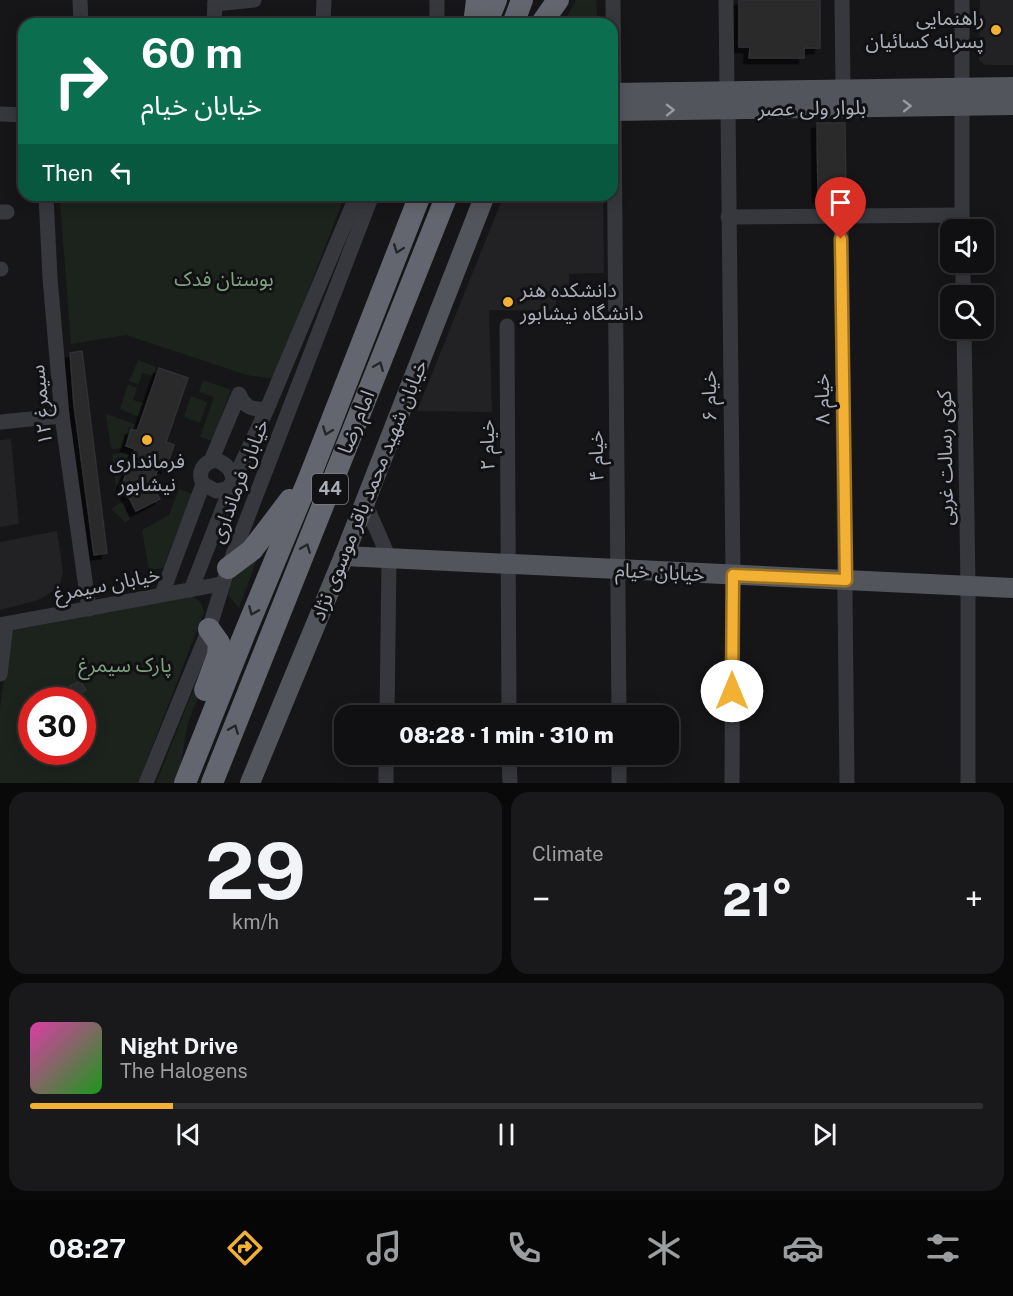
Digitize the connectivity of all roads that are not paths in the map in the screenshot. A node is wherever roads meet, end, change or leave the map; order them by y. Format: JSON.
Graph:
{"nodes":[{"id":1,"x":80,"y":0,"type":"edge"},
{"id":2,"x":254,"y":0,"type":"edge"},
{"id":3,"x":324,"y":0,"type":"edge"},
{"id":4,"x":437,"y":0,"type":"edge"},
{"id":5,"x":477,"y":0,"type":"edge"},
{"id":6,"x":496,"y":0,"type":"edge"},
{"id":7,"x":522,"y":0,"type":"edge"},
{"id":8,"x":558,"y":0,"type":"edge"},
{"id":9,"x":612,"y":0,"type":"edge"},
{"id":10,"x":726,"y":0,"type":"edge"},
{"id":11,"x":842,"y":0,"type":"edge"},
{"id":12,"x":962,"y":0,"type":"edge"},
{"id":13,"x":215,"y":2,"type":"edge"},
{"id":14,"x":81,"y":18,"type":"edge"},
{"id":15,"x":214,"y":18,"type":"edge"},
{"id":16,"x":323,"y":18,"type":"edge"},
{"id":17,"x":436,"y":18,"type":"edge"},
{"id":18,"x":475,"y":18,"type":"edge"},
{"id":19,"x":488,"y":18,"type":"edge"},
{"id":20,"x":515,"y":18,"type":"edge"},
{"id":21,"x":545,"y":18,"type":"edge"},
{"id":22,"x":612,"y":18,"type":"edge"},
{"id":23,"x":1013,"y":87,"type":"edge"},
{"id":24,"x":843,"y":89,"type":"junction"},
{"id":25,"x":963,"y":96,"type":"junction"},
{"id":26,"x":728,"y":100,"type":"junction"},
{"id":27,"x":618,"y":102,"type":"edge"},
{"id":28,"x":1013,"y":105,"type":"edge"},
{"id":29,"x":0,"y":114,"type":"edge"},
{"id":30,"x":18,"y":115,"type":"edge"},
{"id":31,"x":45,"y":201,"type":"edge"},
{"id":32,"x":354,"y":201,"type":"edge"},
{"id":33,"x":370,"y":201,"type":"edge"},
{"id":34,"x":418,"y":201,"type":"edge"},
{"id":35,"x":445,"y":201,"type":"edge"},
{"id":36,"x":483,"y":201,"type":"edge"},
{"id":37,"x":614,"y":201,"type":"edge"},
{"id":38,"x":841,"y":216,"type":"junction"},
{"id":39,"x":728,"y":217,"type":"junction"},
{"id":40,"x":962,"y":219,"type":"edge"},
{"id":41,"x":940,"y":221,"type":"edge"},
{"id":42,"x":507,"y":326,"type":"dead end"},
{"id":43,"x":964,"y":339,"type":"edge"},
{"id":44,"x":267,"y":409,"type":"junction"},
{"id":45,"x":62,"y":416,"type":"junction"},
{"id":46,"x":0,"y":422,"type":"edge"},
{"id":47,"x":211,"y":461,"type":"junction"},
{"id":48,"x":310,"y":476,"type":"junction"},
{"id":49,"x":233,"y":482,"type":"junction"},
{"id":50,"x":203,"y":484,"type":"junction"},
{"id":51,"x":364,"y":503,"type":"junction"},
{"id":52,"x":344,"y":556,"type":"junction"},
{"id":53,"x":389,"y":558,"type":"junction"},
{"id":54,"x":508,"y":564,"type":"junction"},
{"id":55,"x":618,"y":570,"type":"junction"},
{"id":56,"x":733,"y":575,"type":"junction"},
{"id":57,"x":225,"y":576,"type":"junction"},
{"id":58,"x":846,"y":580,"type":"junction"},
{"id":59,"x":968,"y":586,"type":"junction"},
{"id":60,"x":1013,"y":588,"type":"edge"},
{"id":61,"x":191,"y":590,"type":"junction"},
{"id":62,"x":162,"y":594,"type":"junction"},
{"id":63,"x":89,"y":609,"type":"junction"},
{"id":64,"x":3,"y":625,"type":"edge"},
{"id":65,"x":209,"y":629,"type":"junction"},
{"id":66,"x":0,"y":674,"type":"edge"},
{"id":67,"x":387,"y":705,"type":"edge"},
{"id":68,"x":509,"y":705,"type":"edge"},
{"id":69,"x":619,"y":705,"type":"edge"},
{"id":70,"x":509,"y":765,"type":"edge"},
{"id":71,"x":619,"y":765,"type":"edge"},
{"id":72,"x":188,"y":777,"type":"edge"},
{"id":73,"x":146,"y":783,"type":"edge"},
{"id":74,"x":212,"y":783,"type":"edge"},
{"id":75,"x":250,"y":783,"type":"edge"},
{"id":76,"x":510,"y":783,"type":"edge"},
{"id":77,"x":619,"y":783,"type":"edge"},
{"id":78,"x":732,"y":783,"type":"edge"},
{"id":79,"x":847,"y":783,"type":"edge"},
{"id":80,"x":968,"y":783,"type":"edge"}],
"edges":[{"from":1,"to":14,"type":"street"},
{"from":2,"to":13,"type":"street"},
{"from":3,"to":16,"type":"street"},
{"from":4,"to":17,"type":"street"},
{"from":5,"to":18,"type":"highway"},
{"from":6,"to":19,"type":"highway"},
{"from":7,"to":20,"type":"highway"},
{"from":8,"to":21,"type":"highway"},
{"from":9,"to":22,"type":"street","name":"خیام ۴"},
{"from":10,"to":26,"type":"street","name":"خیام ۶"},
{"from":11,"to":24,"type":"street"},
{"from":12,"to":25,"type":"street"},
{"from":13,"to":15,"type":"street"},
{"from":23,"to":25,"type":"main road","name":"بلوار ولی عصر"},
{"from":24,"to":25,"type":"main road","name":"بلوار ولی عصر"},
{"from":24,"to":26,"type":"main road","name":"بلوار ولی عصر"},
{"from":26,"to":25,"type":"main road","name":"بلوار ولی عصر","one_way":true},
{"from":25,"to":28,"type":"main road","name":"بلوار ولی عصر"},
{"from":25,"to":40,"type":"street"},
{"from":26,"to":27,"type":"main road","name":"بلوار ولی عصر"},
{"from":26,"to":39,"type":"street","name":"خیام ۶"},
{"from":29,"to":30,"type":"street"},
{"from":31,"to":45,"type":"street","name":"سیمرغ ۱۲"},
{"from":32,"to":44,"type":"street"},
{"from":33,"to":57,"type":"street","name":"خیابان فرمانداری"},
{"from":34,"to":48,"type":"highway","name":"امام رضا","number":"44","one_way":true},
{"from":74,"to":35,"type":"highway","name":"امام رضا","number":"44","one_way":true},
{"from":36,"to":51,"type":"main road","name":"خیابان شهید محمد باقر موسوی نژاد"},
{"from":37,"to":55,"type":"street","name":"خیام ۴"},
{"from":38,"to":39,"type":"street"},
{"from":38,"to":41,"type":"street"},
{"from":38,"to":58,"type":"street","name":"خیام ۸"},
{"from":39,"to":56,"type":"street","name":"خیام ۶"},
{"from":42,"to":54,"type":"street","name":"خیام ۲"},
{"from":43,"to":59,"type":"street","name":"کوی رسالت غربی"},
{"from":44,"to":47,"type":"street"},
{"from":44,"to":49,"type":"street"},
{"from":45,"to":46,"type":"street"},
{"from":45,"to":63,"type":"street","name":"سیمرغ ۱۲"},
{"from":47,"to":49,"type":"street"},
{"from":47,"to":50,"type":"street"},
{"from":48,"to":57,"type":"highway"},
{"from":48,"to":72,"type":"highway","name":"امام رضا","number":"44","one_way":true},
{"from":49,"to":50,"type":"street"},
{"from":49,"to":61,"type":"street"},
{"from":50,"to":62,"type":"street"},
{"from":51,"to":52,"type":"main road","name":"خیابان شهید محمد باقر موسوی نژاد"},
{"from":51,"to":53,"type":"street"},
{"from":52,"to":53,"type":"main road","name":"خیابان خیام"},
{"from":52,"to":75,"type":"main road","name":"خیابان شهید محمد باقر موسوی نژاد"},
{"from":53,"to":54,"type":"main road","name":"خیابان خیام"},
{"from":53,"to":67,"type":"street"},
{"from":54,"to":55,"type":"main road","name":"خیابان خیام"},
{"from":54,"to":68,"type":"street","name":"خیام ۲"},
{"from":55,"to":56,"type":"main road","name":"خیابان خیام"},
{"from":55,"to":69,"type":"street","name":"خیام ۴"},
{"from":56,"to":58,"type":"main road","name":"خیابان خیام"},
{"from":56,"to":78,"type":"street","name":"خیام ۶"},
{"from":57,"to":61,"type":"street","name":"خیابان سیمرغ"},
{"from":57,"to":65,"type":"street","name":"خیابان فرمانداری"},
{"from":58,"to":59,"type":"main road","name":"خیابان خیام"},
{"from":58,"to":79,"type":"street","name":"خیام ۸"},
{"from":59,"to":60,"type":"main road","name":"خیابان خیام"},
{"from":59,"to":80,"type":"street","name":"کوی رسالت غربی"},
{"from":61,"to":62,"type":"street","name":"خیابان سیمرغ"},
{"from":62,"to":63,"type":"street","name":"خیابان سیمرغ"},
{"from":63,"to":64,"type":"street","name":"خیابان سیمرغ"},
{"from":64,"to":66,"type":"street"},
{"from":65,"to":72,"type":"highway"},
{"from":65,"to":73,"type":"street","name":"خیابان فرمانداری"},
{"from":70,"to":76,"type":"street"},
{"from":71,"to":77,"type":"street"}]}
